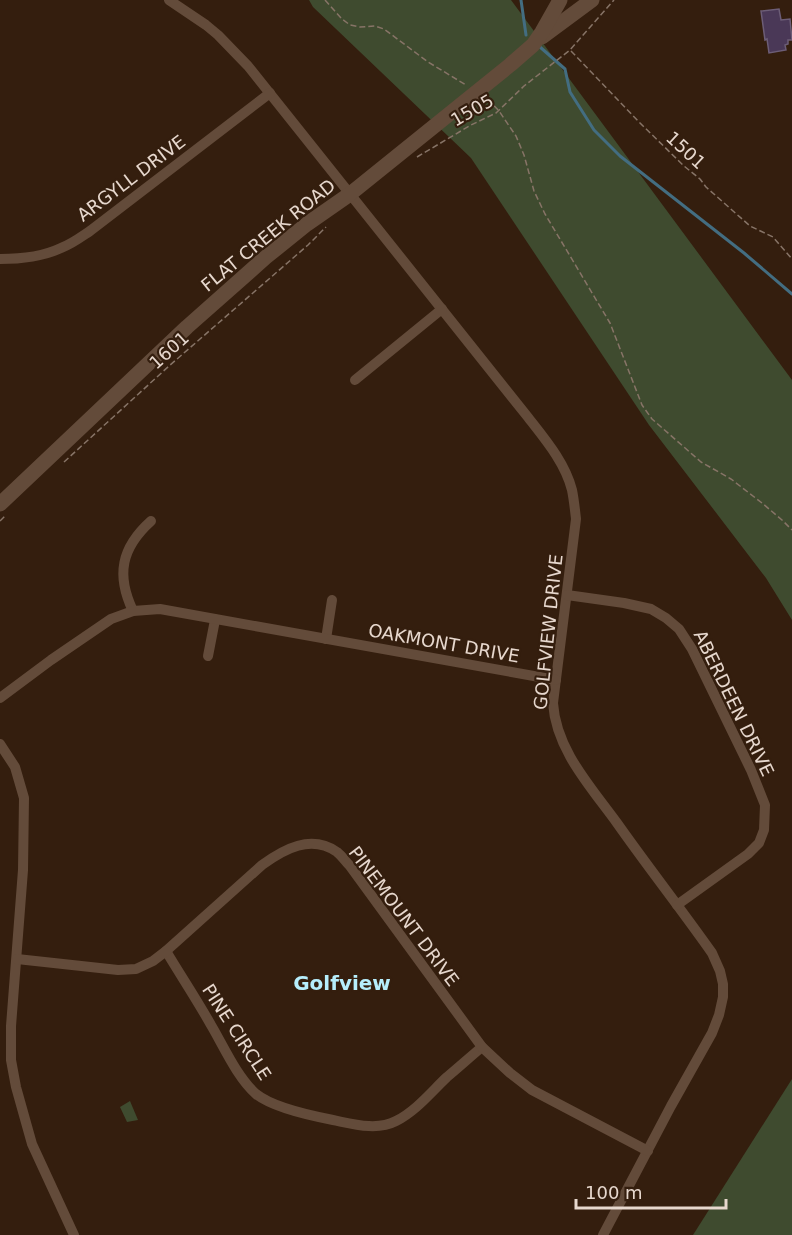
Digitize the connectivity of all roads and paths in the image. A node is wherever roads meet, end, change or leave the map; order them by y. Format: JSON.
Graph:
{"nodes":[{"id":1,"x":168,"y":0,"type":"edge"},
{"id":2,"x":325,"y":0,"type":"edge"},
{"id":3,"x":560,"y":0,"type":"edge"},
{"id":4,"x":592,"y":0,"type":"edge"},
{"id":5,"x":614,"y":0,"type":"edge"},
{"id":6,"x":532,"y":45,"type":"junction"},
{"id":7,"x":570,"y":50,"type":"junction"},
{"id":8,"x":477,"y":92,"type":"junction"},
{"id":9,"x":270,"y":93,"type":"junction"},
{"id":10,"x":499,"y":111,"type":"junction"},
{"id":11,"x":412,"y":160,"type":"dead end"},
{"id":12,"x":350,"y":194,"type":"junction"},
{"id":13,"x":331,"y":222,"type":"dead end"},
{"id":14,"x":0,"y":259,"type":"edge"},
{"id":15,"x":792,"y":260,"type":"edge"},
{"id":16,"x":442,"y":309,"type":"junction"},
{"id":17,"x":355,"y":380,"type":"dead end"},
{"id":18,"x":58,"y":467,"type":"dead end"},
{"id":19,"x":4,"y":508,"type":"edge"},
{"id":20,"x":0,"y":521,"type":"edge"},
{"id":21,"x":151,"y":521,"type":"dead end"},
{"id":22,"x":792,"y":530,"type":"edge"},
{"id":23,"x":567,"y":595,"type":"junction"},
{"id":24,"x":332,"y":600,"type":"dead end"},
{"id":25,"x":133,"y":611,"type":"junction"},
{"id":26,"x":215,"y":620,"type":"junction"},
{"id":27,"x":326,"y":639,"type":"junction"},
{"id":28,"x":208,"y":656,"type":"dead end"},
{"id":29,"x":556,"y":680,"type":"junction"},
{"id":30,"x":0,"y":698,"type":"edge"},
{"id":31,"x":0,"y":744,"type":"edge"},
{"id":32,"x":678,"y":905,"type":"junction"},
{"id":33,"x":166,"y":951,"type":"junction"},
{"id":34,"x":17,"y":959,"type":"junction"},
{"id":35,"x":482,"y":1047,"type":"junction"},
{"id":36,"x":648,"y":1151,"type":"junction"},
{"id":37,"x":604,"y":1234,"type":"edge"},
{"id":38,"x":74,"y":1235,"type":"edge"}],
"edges":[{"from":1,"to":9,"type":"street","name":"GOLFVIEW DRIVE"},
{"from":2,"to":8,"type":"path"},
{"from":3,"to":6,"type":"street","name":"FLAT CREEK ROAD"},
{"from":4,"to":6,"type":"street"},
{"from":5,"to":7,"type":"path","name":"1505"},
{"from":6,"to":8,"type":"street","name":"FLAT CREEK ROAD"},
{"from":7,"to":10,"type":"path","name":"1505"},
{"from":7,"to":15,"type":"path","name":"1501"},
{"from":8,"to":10,"type":"path"},
{"from":8,"to":12,"type":"street","name":"FLAT CREEK ROAD"},
{"from":9,"to":12,"type":"street","name":"GOLFVIEW DRIVE"},
{"from":9,"to":14,"type":"street","name":"ARGYLL DRIVE"},
{"from":10,"to":11,"type":"path","name":"1505"},
{"from":10,"to":22,"type":"path"},
{"from":12,"to":16,"type":"street","name":"GOLFVIEW DRIVE"},
{"from":12,"to":19,"type":"street","name":"FLAT CREEK ROAD"},
{"from":13,"to":18,"type":"path","name":"1601"},
{"from":16,"to":17,"type":"street"},
{"from":16,"to":23,"type":"street","name":"GOLFVIEW DRIVE"},
{"from":19,"to":20,"type":"path"},
{"from":21,"to":25,"type":"street"},
{"from":23,"to":29,"type":"street","name":"GOLFVIEW DRIVE"},
{"from":23,"to":32,"type":"street","name":"ABERDEEN DRIVE"},
{"from":24,"to":27,"type":"street"},
{"from":25,"to":26,"type":"street","name":"OAKMONT DRIVE"},
{"from":25,"to":30,"type":"street","name":"OAKMONT DRIVE"},
{"from":26,"to":27,"type":"street","name":"OAKMONT DRIVE"},
{"from":26,"to":28,"type":"street"},
{"from":27,"to":29,"type":"street","name":"OAKMONT DRIVE"},
{"from":29,"to":32,"type":"street","name":"GOLFVIEW DRIVE"},
{"from":31,"to":34,"type":"street"},
{"from":32,"to":36,"type":"street","name":"GOLFVIEW DRIVE"},
{"from":33,"to":34,"type":"street","name":"PINEMOUNT DRIVE"},
{"from":33,"to":35,"type":"street","name":"PINE CIRCLE"},
{"from":33,"to":35,"type":"street","name":"PINEMOUNT DRIVE"},
{"from":34,"to":38,"type":"street"},
{"from":35,"to":36,"type":"street","name":"PINEMOUNT DRIVE"},
{"from":36,"to":37,"type":"street","name":"GOLFVIEW DRIVE"}]}
